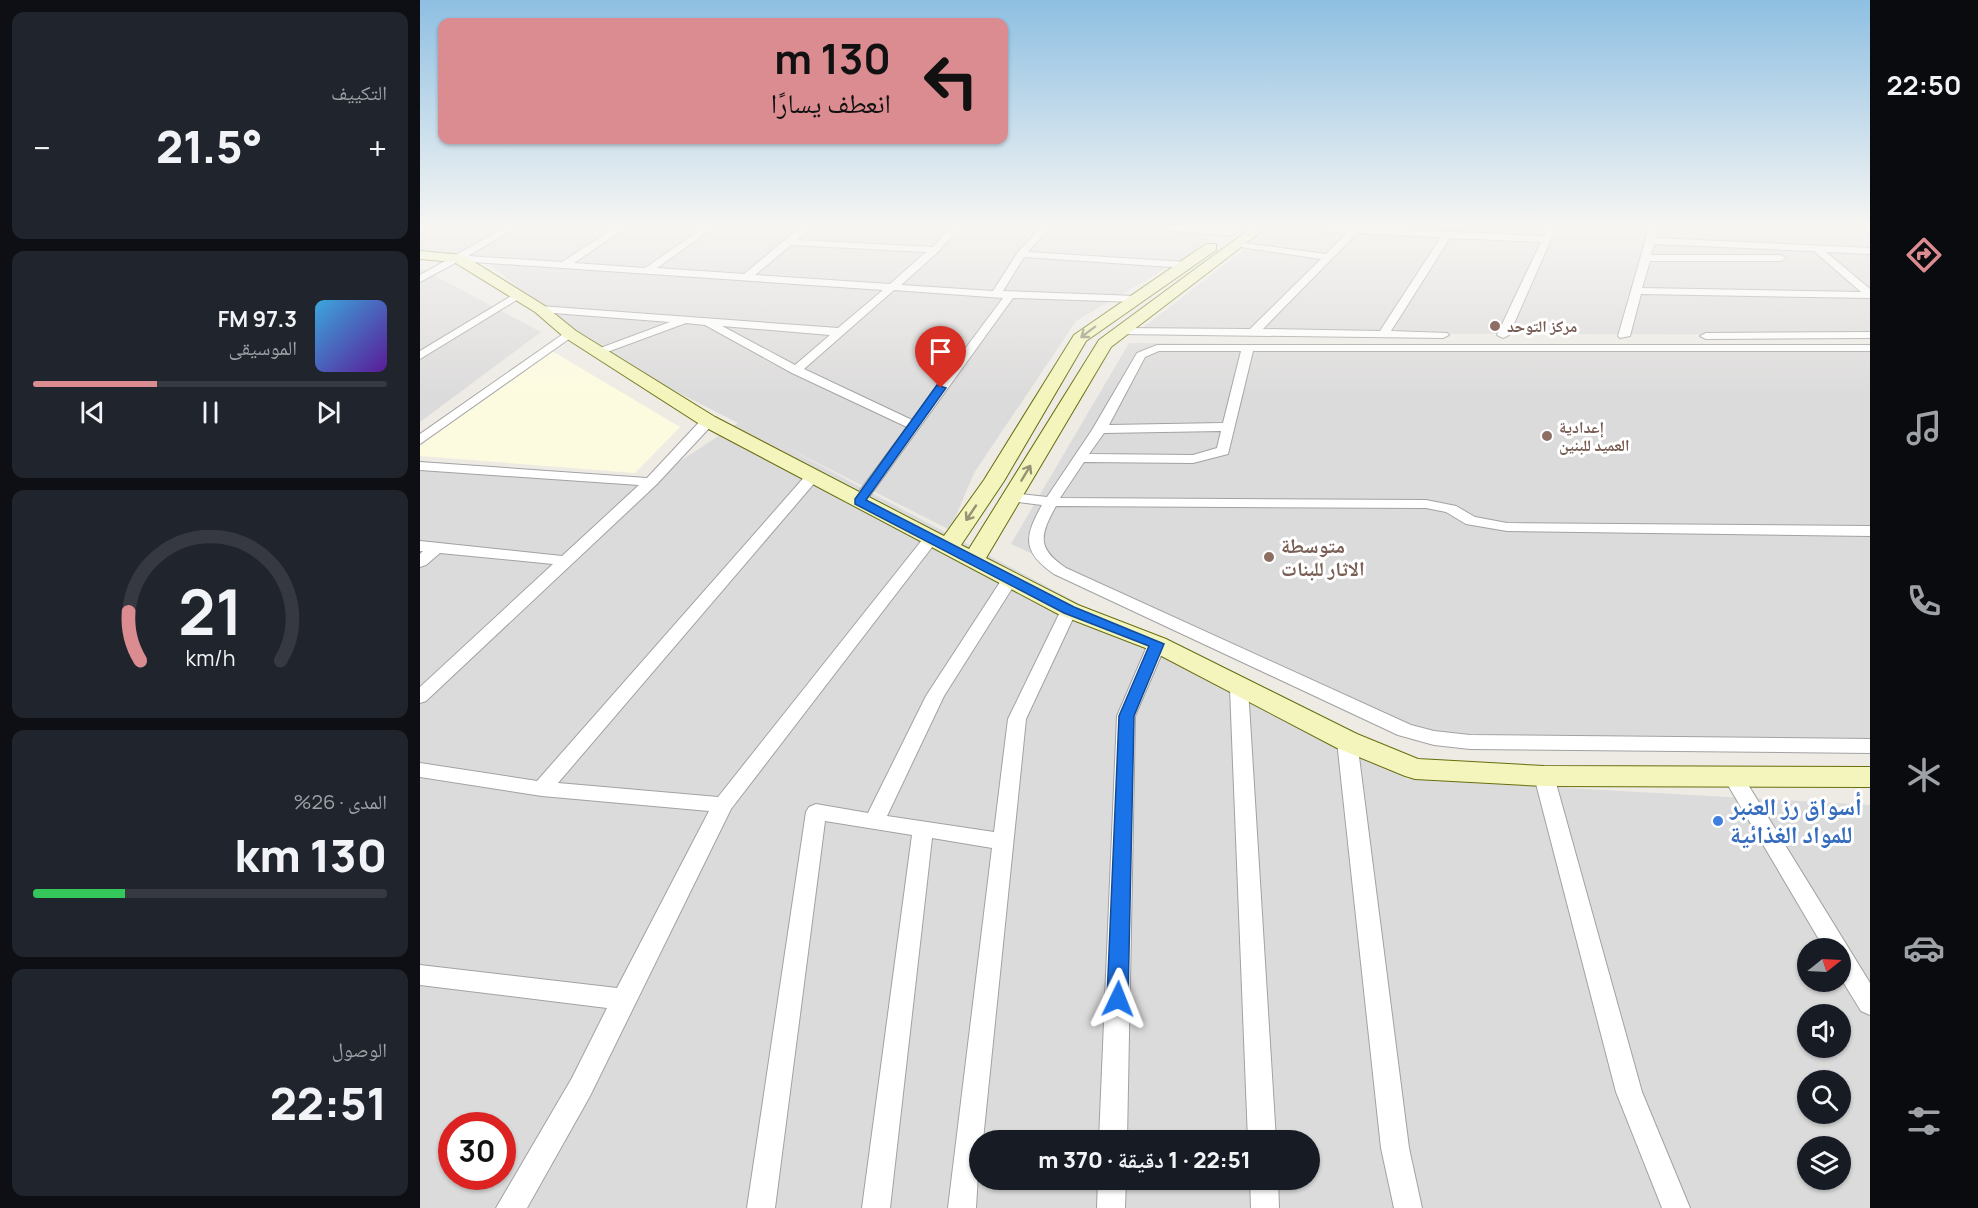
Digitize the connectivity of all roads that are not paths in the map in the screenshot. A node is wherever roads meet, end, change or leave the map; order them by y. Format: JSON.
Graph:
{"nodes":[{"id":1,"x":498,"y":284,"type":"edge"},
{"id":2,"x":867,"y":284,"type":"edge"},
{"id":3,"x":1002,"y":284,"type":"edge"},
{"id":4,"x":1158,"y":284,"type":"edge"},
{"id":5,"x":1188,"y":284,"type":"edge"},
{"id":6,"x":1302,"y":284,"type":"edge"},
{"id":7,"x":1416,"y":284,"type":"edge"},
{"id":8,"x":1523,"y":284,"type":"edge"},
{"id":9,"x":1639,"y":284,"type":"edge"},
{"id":10,"x":1857,"y":284,"type":"edge"},
{"id":11,"x":894,"y":286,"type":"junction"},
{"id":12,"x":1637,"y":291,"type":"junction"},
{"id":13,"x":996,"y":294,"type":"junction"},
{"id":14,"x":1010,"y":295,"type":"junction"},
{"id":15,"x":1870,"y":295,"type":"edge"},
{"id":16,"x":516,"y":296,"type":"junction"},
{"id":17,"x":1136,"y":299,"type":"junction"},
{"id":18,"x":540,"y":309,"type":"junction"},
{"id":19,"x":687,"y":320,"type":"junction"},
{"id":20,"x":704,"y":321,"type":"junction"},
{"id":21,"x":1120,"y":331,"type":"junction"},
{"id":22,"x":841,"y":332,"type":"junction"},
{"id":23,"x":570,"y":334,"type":"junction"},
{"id":24,"x":1383,"y":335,"type":"junction"},
{"id":25,"x":1455,"y":335,"type":"dead end"},
{"id":26,"x":1870,"y":335,"type":"edge"},
{"id":27,"x":1624,"y":336,"type":"junction"},
{"id":28,"x":1250,"y":340,"type":"junction"},
{"id":29,"x":1870,"y":348,"type":"edge"},
{"id":30,"x":599,"y":352,"type":"junction"},
{"id":31,"x":420,"y":356,"type":"edge"},
{"id":32,"x":796,"y":370,"type":"junction"},
{"id":33,"x":708,"y":421,"type":"junction"},
{"id":34,"x":913,"y":425,"type":"junction"},
{"id":35,"x":1228,"y":427,"type":"junction"},
{"id":36,"x":1100,"y":429,"type":"junction"},
{"id":37,"x":420,"y":440,"type":"edge"},
{"id":38,"x":1080,"y":458,"type":"junction"},
{"id":39,"x":426,"y":466,"type":"edge"},
{"id":40,"x":420,"y":477,"type":"edge"},
{"id":41,"x":812,"y":477,"type":"junction"},
{"id":42,"x":651,"y":482,"type":"junction"},
{"id":43,"x":1011,"y":497,"type":"junction"},
{"id":44,"x":859,"y":501,"type":"junction"},
{"id":45,"x":1052,"y":502,"type":"junction"},
{"id":46,"x":1870,"y":531,"type":"edge"},
{"id":47,"x":939,"y":543,"type":"junction"},
{"id":48,"x":420,"y":546,"type":"edge"},
{"id":49,"x":437,"y":547,"type":"junction"},
{"id":50,"x":974,"y":559,"type":"junction"},
{"id":51,"x":567,"y":561,"type":"junction"},
{"id":52,"x":420,"y":562,"type":"edge"},
{"id":53,"x":1010,"y":579,"type":"junction"},
{"id":54,"x":1069,"y":610,"type":"junction"},
{"id":55,"x":1157,"y":644,"type":"junction"},
{"id":56,"x":1239,"y":688,"type":"junction"},
{"id":57,"x":420,"y":697,"type":"edge"},
{"id":58,"x":1347,"y":741,"type":"junction"},
{"id":59,"x":1870,"y":746,"type":"edge"},
{"id":60,"x":420,"y":770,"type":"edge"},
{"id":61,"x":1732,"y":775,"type":"junction"},
{"id":62,"x":1544,"y":776,"type":"junction"},
{"id":63,"x":1870,"y":777,"type":"edge"},
{"id":64,"x":542,"y":789,"type":"junction"},
{"id":65,"x":723,"y":805,"type":"junction"},
{"id":66,"x":875,"y":820,"type":"junction"},
{"id":67,"x":923,"y":829,"type":"junction"},
{"id":68,"x":1005,"y":842,"type":"junction"},
{"id":69,"x":1830,"y":938,"type":"edge"},
{"id":70,"x":1851,"y":973,"type":"edge"},
{"id":71,"x":420,"y":975,"type":"edge"},
{"id":72,"x":623,"y":999,"type":"junction"},
{"id":73,"x":1870,"y":1004,"type":"edge"},
{"id":74,"x":1113,"y":1130,"type":"edge"},
{"id":75,"x":1261,"y":1130,"type":"edge"},
{"id":76,"x":1112,"y":1190,"type":"edge"},
{"id":77,"x":1264,"y":1190,"type":"edge"},
{"id":78,"x":510,"y":1208,"type":"edge"},
{"id":79,"x":761,"y":1208,"type":"edge"},
{"id":80,"x":876,"y":1208,"type":"edge"},
{"id":81,"x":962,"y":1208,"type":"edge"},
{"id":82,"x":1111,"y":1208,"type":"edge"},
{"id":83,"x":1265,"y":1208,"type":"edge"},
{"id":84,"x":1408,"y":1208,"type":"edge"},
{"id":85,"x":1676,"y":1208,"type":"edge"}],
"edges":[{"from":1,"to":16,"type":"street"},
{"from":2,"to":11,"type":"street"},
{"from":3,"to":13,"type":"street"},
{"from":4,"to":17,"type":"street"},
{"from":5,"to":21,"type":"street"},
{"from":6,"to":28,"type":"street"},
{"from":7,"to":24,"type":"street"},
{"from":8,"to":27,"type":"street"},
{"from":9,"to":12,"type":"street"},
{"from":10,"to":15,"type":"street"},
{"from":11,"to":13,"type":"street"},
{"from":11,"to":22,"type":"street"},
{"from":12,"to":15,"type":"street"},
{"from":12,"to":27,"type":"street"},
{"from":13,"to":14,"type":"street"},
{"from":14,"to":17,"type":"street"},
{"from":14,"to":34,"type":"street"},
{"from":16,"to":18,"type":"street"},
{"from":16,"to":31,"type":"street"},
{"from":17,"to":47,"type":"street","one_way":true},
{"from":18,"to":19,"type":"street"},
{"from":18,"to":23,"type":"street"},
{"from":19,"to":20,"type":"street"},
{"from":19,"to":30,"type":"street"},
{"from":20,"to":22,"type":"street"},
{"from":20,"to":32,"type":"street"},
{"from":21,"to":28,"type":"street"},
{"from":43,"to":21,"type":"street","one_way":true},
{"from":22,"to":32,"type":"street"},
{"from":23,"to":30,"type":"street"},
{"from":23,"to":37,"type":"street"},
{"from":24,"to":25,"type":"street"},
{"from":24,"to":28,"type":"street"},
{"from":26,"to":27,"type":"street"},
{"from":28,"to":29,"type":"street"},
{"from":28,"to":35,"type":"street"},
{"from":28,"to":36,"type":"street"},
{"from":30,"to":33,"type":"street"},
{"from":32,"to":34,"type":"street"},
{"from":33,"to":41,"type":"street"},
{"from":33,"to":42,"type":"street"},
{"from":34,"to":44,"type":"street"},
{"from":35,"to":36,"type":"street"},
{"from":35,"to":38,"type":"street"},
{"from":36,"to":38,"type":"street"},
{"from":38,"to":45,"type":"street"},
{"from":39,"to":40,"type":"street"},
{"from":39,"to":42,"type":"street"},
{"from":41,"to":44,"type":"street"},
{"from":41,"to":64,"type":"street"},
{"from":42,"to":51,"type":"street"},
{"from":43,"to":45,"type":"street"},
{"from":43,"to":50,"type":"street"},
{"from":44,"to":47,"type":"street"},
{"from":45,"to":46,"type":"street"},
{"from":45,"to":59,"type":"street"},
{"from":47,"to":50,"type":"street"},
{"from":47,"to":65,"type":"street"},
{"from":48,"to":49,"type":"street"},
{"from":49,"to":51,"type":"street"},
{"from":49,"to":52,"type":"street"},
{"from":50,"to":53,"type":"street"},
{"from":51,"to":57,"type":"street"},
{"from":53,"to":54,"type":"street"},
{"from":53,"to":66,"type":"street"},
{"from":54,"to":55,"type":"street"},
{"from":54,"to":68,"type":"street"},
{"from":55,"to":56,"type":"street"},
{"from":55,"to":74,"type":"street"},
{"from":56,"to":58,"type":"street"},
{"from":56,"to":75,"type":"street"},
{"from":58,"to":62,"type":"street"},
{"from":58,"to":84,"type":"street"},
{"from":60,"to":64,"type":"street"},
{"from":61,"to":62,"type":"street"},
{"from":61,"to":63,"type":"street"},
{"from":61,"to":69,"type":"street"},
{"from":62,"to":85,"type":"street"},
{"from":64,"to":65,"type":"street"},
{"from":65,"to":72,"type":"street"},
{"from":66,"to":67,"type":"street"},
{"from":66,"to":79,"type":"street"},
{"from":67,"to":68,"type":"street"},
{"from":67,"to":80,"type":"street"},
{"from":68,"to":81,"type":"street"},
{"from":70,"to":73,"type":"street"},
{"from":71,"to":72,"type":"street"},
{"from":72,"to":78,"type":"street"},
{"from":76,"to":82,"type":"street"},
{"from":77,"to":83,"type":"street"}]}
